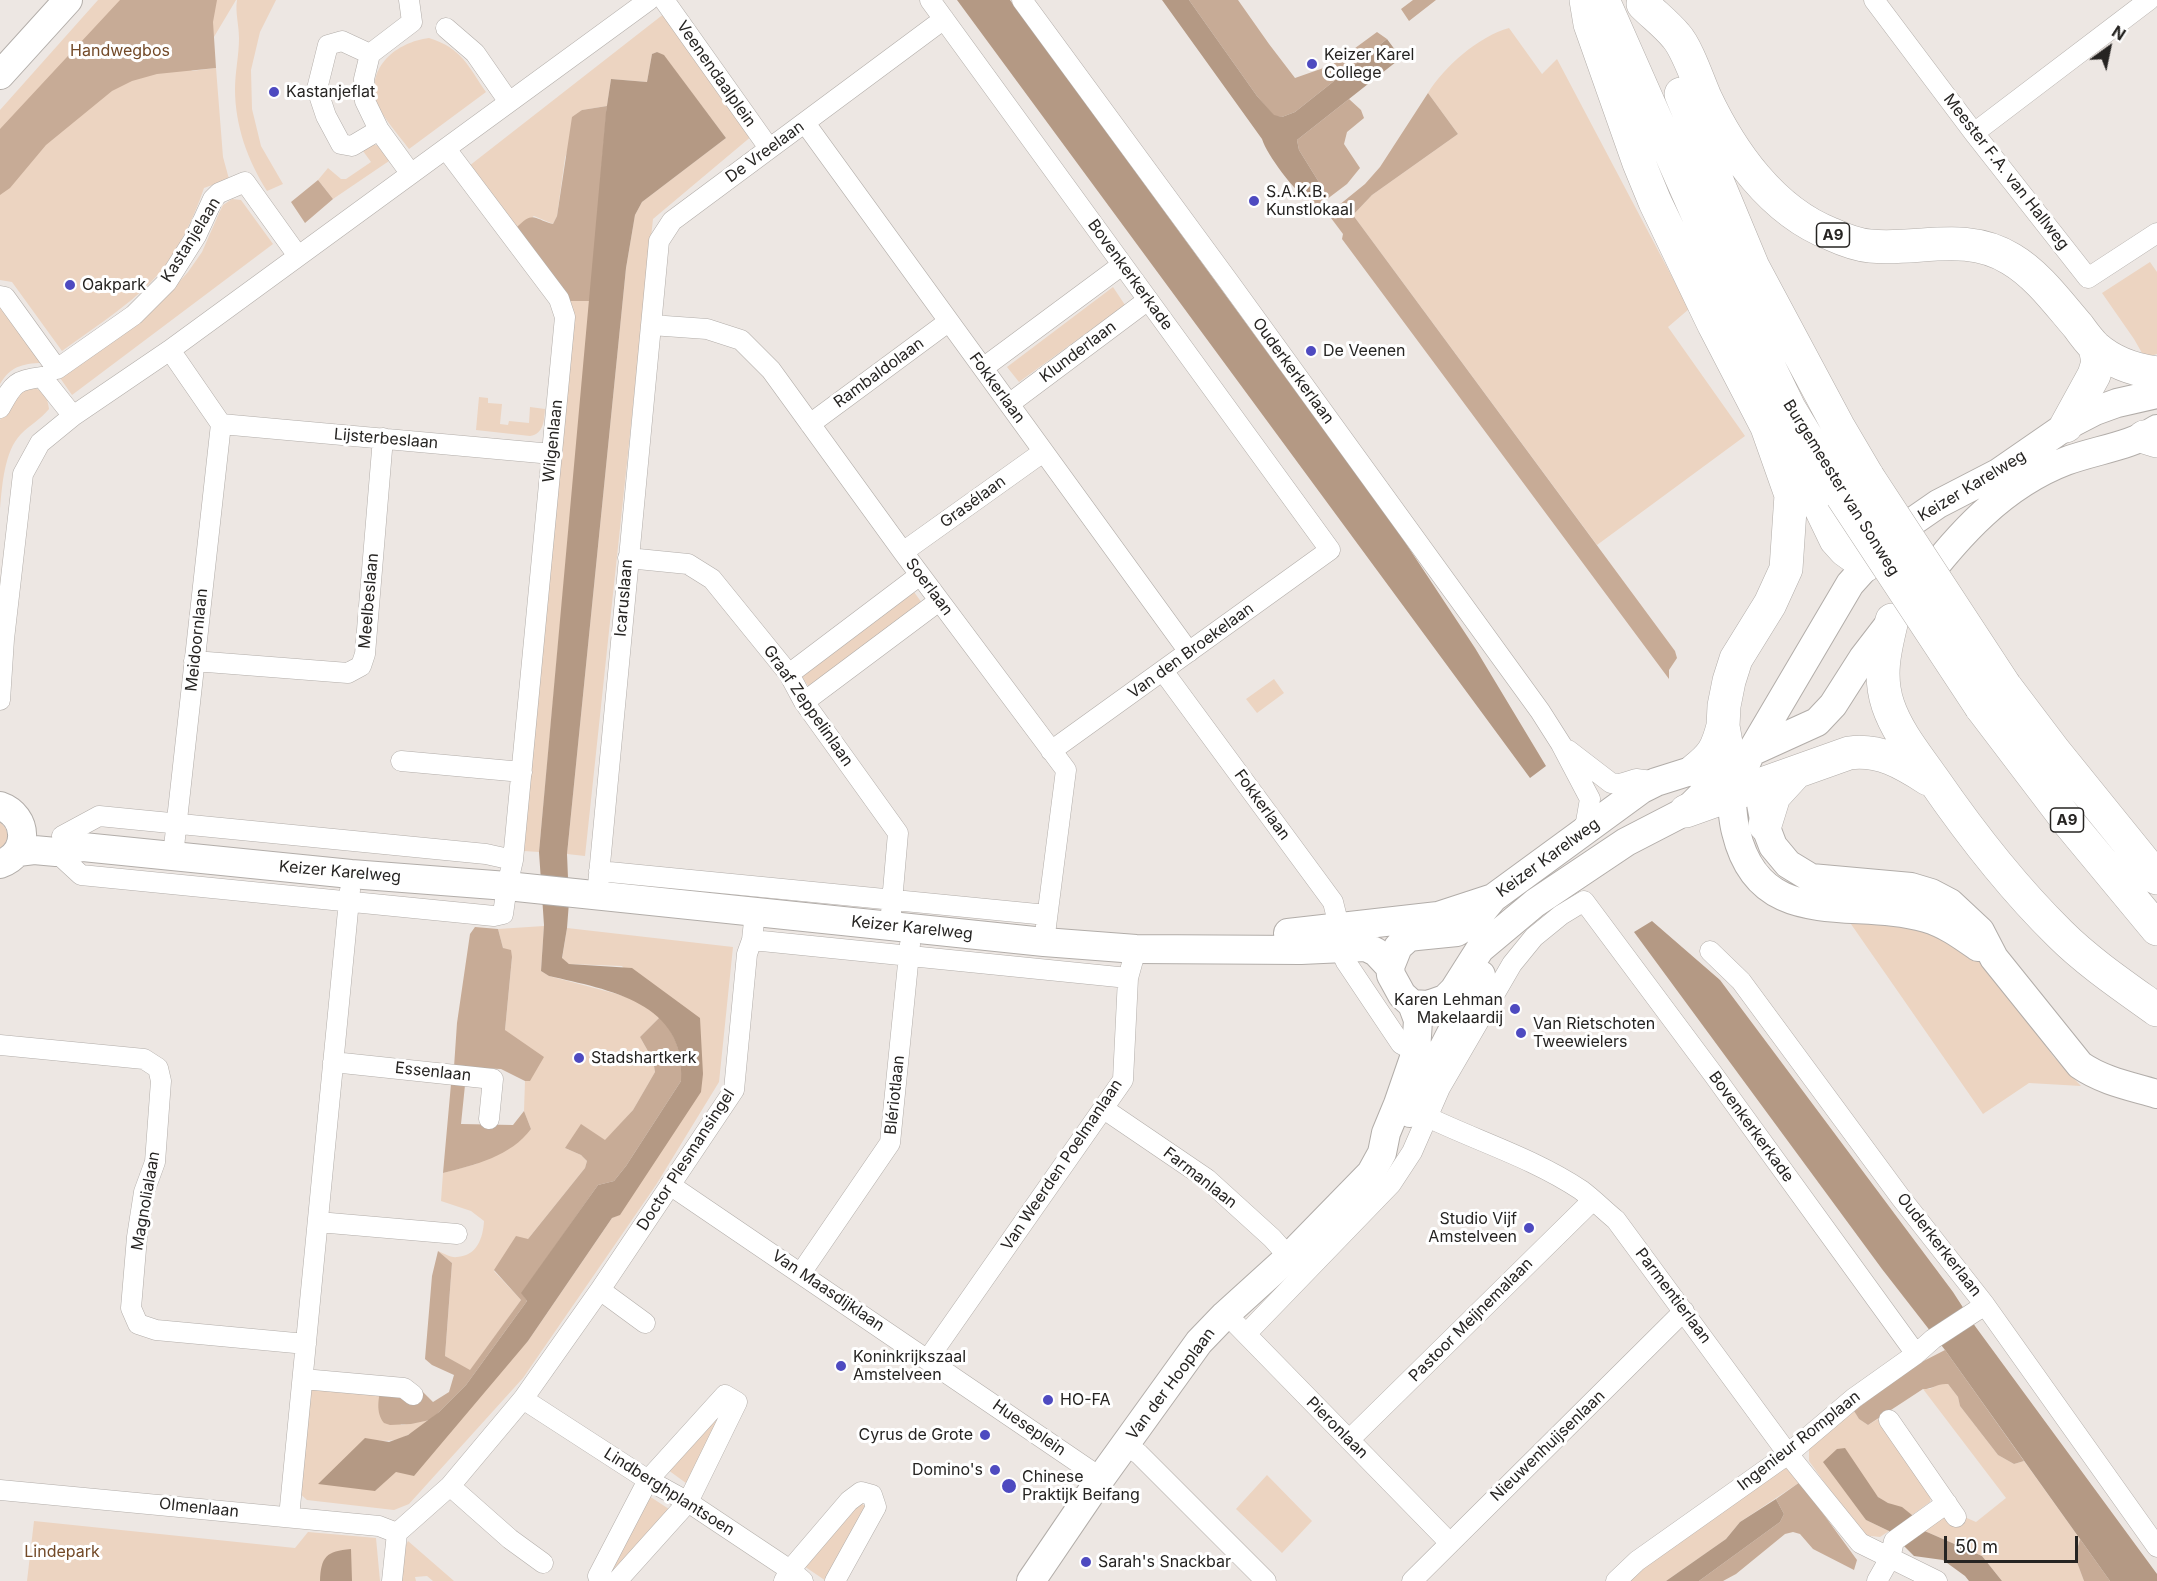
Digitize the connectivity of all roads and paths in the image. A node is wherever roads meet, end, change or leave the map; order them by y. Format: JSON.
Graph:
{"nodes":[{"id":1,"x":68,"y":0,"type":"edge"},
{"id":2,"x":409,"y":0,"type":"edge"},
{"id":3,"x":649,"y":0,"type":"edge"},
{"id":4,"x":664,"y":0,"type":"edge"},
{"id":5,"x":930,"y":0,"type":"edge"},
{"id":6,"x":1022,"y":0,"type":"edge"},
{"id":7,"x":1586,"y":0,"type":"edge"},
{"id":8,"x":1603,"y":0,"type":"edge"},
{"id":9,"x":1874,"y":0,"type":"edge"},
{"id":10,"x":2149,"y":0,"type":"edge"},
{"id":11,"x":1642,"y":2,"type":"edge"},
{"id":12,"x":944,"y":20,"type":"junction"},
{"id":13,"x":446,"y":28,"type":"dead end"},
{"id":14,"x":370,"y":54,"type":"junction"},
{"id":15,"x":0,"y":75,"type":"edge"},
{"id":16,"x":509,"y":102,"type":"junction"},
{"id":17,"x":805,"y":123,"type":"junction"},
{"id":18,"x":379,"y":130,"type":"junction"},
{"id":19,"x":1974,"y":133,"type":"junction"},
{"id":20,"x":769,"y":148,"type":"junction"},
{"id":21,"x":446,"y":149,"type":"junction"},
{"id":22,"x":411,"y":174,"type":"junction"},
{"id":23,"x":2157,"y":233,"type":"edge"},
{"id":24,"x":298,"y":256,"type":"junction"},
{"id":25,"x":1122,"y":265,"type":"junction"},
{"id":26,"x":0,"y":296,"type":"edge"},
{"id":27,"x":1148,"y":300,"type":"junction"},
{"id":28,"x":948,"y":322,"type":"junction"},
{"id":29,"x":651,"y":325,"type":"junction"},
{"id":30,"x":2095,"y":347,"type":"junction"},
{"id":31,"x":170,"y":350,"type":"junction"},
{"id":32,"x":983,"y":368,"type":"junction"},
{"id":33,"x":2157,"y":373,"type":"edge"},
{"id":34,"x":2157,"y":394,"type":"edge"},
{"id":35,"x":1009,"y":404,"type":"junction"},
{"id":36,"x":0,"y":408,"type":"edge"},
{"id":37,"x":73,"y":416,"type":"junction"},
{"id":38,"x":221,"y":424,"type":"junction"},
{"id":39,"x":810,"y":424,"type":"junction"},
{"id":40,"x":2066,"y":426,"type":"junction"},
{"id":41,"x":1767,"y":427,"type":"junction"},
{"id":42,"x":2153,"y":436,"type":"edge"},
{"id":43,"x":383,"y":438,"type":"junction"},
{"id":44,"x":1043,"y":452,"type":"junction"},
{"id":45,"x":552,"y":454,"type":"junction"},
{"id":46,"x":1330,"y":550,"type":"joint"},
{"id":47,"x":903,"y":552,"type":"junction"},
{"id":48,"x":628,"y":558,"type":"junction"},
{"id":49,"x":1866,"y":565,"type":"junction"},
{"id":50,"x":920,"y":575,"type":"junction"},
{"id":51,"x":939,"y":601,"type":"junction"},
{"id":52,"x":1892,"y":620,"type":"junction"},
{"id":53,"x":2,"y":639,"type":"edge"},
{"id":54,"x":1189,"y":652,"type":"junction"},
{"id":55,"x":194,"y":661,"type":"junction"},
{"id":56,"x":1163,"y":671,"type":"junction"},
{"id":57,"x":789,"y":674,"type":"junction"},
{"id":58,"x":1993,"y":696,"type":"junction"},
{"id":59,"x":0,"y":700,"type":"edge"},
{"id":60,"x":804,"y":702,"type":"junction"},
{"id":61,"x":1724,"y":726,"type":"junction"},
{"id":62,"x":1562,"y":744,"type":"junction"},
{"id":63,"x":1051,"y":751,"type":"junction"},
{"id":64,"x":401,"y":761,"type":"dead end"},
{"id":65,"x":1695,"y":771,"type":"junction"},
{"id":66,"x":522,"y":772,"type":"junction"},
{"id":67,"x":1656,"y":782,"type":"junction"},
{"id":68,"x":1937,"y":785,"type":"junction"},
{"id":69,"x":1743,"y":791,"type":"junction"},
{"id":70,"x":0,"y":806,"type":"edge"},
{"id":71,"x":1686,"y":811,"type":"joint"},
{"id":72,"x":177,"y":825,"type":"junction"},
{"id":73,"x":1580,"y":834,"type":"junction"},
{"id":74,"x":67,"y":845,"type":"junction"},
{"id":75,"x":8,"y":855,"type":"edge"},
{"id":76,"x":173,"y":856,"type":"junction"},
{"id":77,"x":351,"y":874,"type":"junction"},
{"id":78,"x":514,"y":878,"type":"junction"},
{"id":79,"x":2157,"y":878,"type":"edge"},
{"id":80,"x":590,"y":887,"type":"junction"},
{"id":81,"x":1493,"y":898,"type":"junction"},
{"id":82,"x":348,"y":903,"type":"junction"},
{"id":83,"x":503,"y":915,"type":"joint"},
{"id":84,"x":899,"y":918,"type":"junction"},
{"id":85,"x":754,"y":926,"type":"junction"},
{"id":86,"x":1046,"y":928,"type":"junction"},
{"id":87,"x":2157,"y":929,"type":"edge"},
{"id":88,"x":1501,"y":933,"type":"junction"},
{"id":89,"x":1339,"y":937,"type":"junction"},
{"id":90,"x":1136,"y":949,"type":"junction"},
{"id":91,"x":1710,"y":951,"type":"dead end"},
{"id":92,"x":909,"y":956,"type":"junction"},
{"id":93,"x":1390,"y":967,"type":"junction"},
{"id":94,"x":1128,"y":978,"type":"junction"},
{"id":95,"x":1412,"y":1004,"type":"junction"},
{"id":96,"x":2157,"y":1010,"type":"edge"},
{"id":97,"x":0,"y":1045,"type":"edge"},
{"id":98,"x":1439,"y":1051,"type":"junction"},
{"id":99,"x":333,"y":1062,"type":"junction"},
{"id":100,"x":2157,"y":1094,"type":"edge"},
{"id":101,"x":1104,"y":1108,"type":"junction"},
{"id":102,"x":1412,"y":1110,"type":"junction"},
{"id":103,"x":489,"y":1119,"type":"dead end"},
{"id":104,"x":670,"y":1185,"type":"junction"},
{"id":105,"x":1593,"y":1200,"type":"junction"},
{"id":106,"x":318,"y":1221,"type":"junction"},
{"id":107,"x":457,"y":1234,"type":"dead end"},
{"id":108,"x":1289,"y":1257,"type":"junction"},
{"id":109,"x":801,"y":1273,"type":"junction"},
{"id":110,"x":600,"y":1290,"type":"junction"},
{"id":111,"x":1980,"y":1309,"type":"junction"},
{"id":112,"x":1684,"y":1311,"type":"junction"},
{"id":113,"x":1225,"y":1314,"type":"junction"},
{"id":114,"x":645,"y":1323,"type":"dead end"},
{"id":115,"x":1246,"y":1334,"type":"junction"},
{"id":116,"x":306,"y":1344,"type":"junction"},
{"id":117,"x":1916,"y":1354,"type":"junction"},
{"id":118,"x":928,"y":1359,"type":"junction"},
{"id":119,"x":303,"y":1379,"type":"junction"},
{"id":120,"x":413,"y":1395,"type":"dead end"},
{"id":121,"x":523,"y":1399,"type":"junction"},
{"id":122,"x":986,"y":1399,"type":"joint"},
{"id":123,"x":1889,"y":1420,"type":"dead end"},
{"id":124,"x":1349,"y":1440,"type":"junction"},
{"id":125,"x":1125,"y":1444,"type":"junction"},
{"id":126,"x":1788,"y":1454,"type":"junction"},
{"id":127,"x":1101,"y":1478,"type":"junction"},
{"id":128,"x":648,"y":1480,"type":"junction"},
{"id":129,"x":450,"y":1486,"type":"junction"},
{"id":130,"x":0,"y":1490,"type":"edge"},
{"id":131,"x":688,"y":1502,"type":"junction"},
{"id":132,"x":289,"y":1517,"type":"junction"},
{"id":133,"x":398,"y":1533,"type":"junction"},
{"id":134,"x":1449,"y":1542,"type":"junction"},
{"id":135,"x":2157,"y":1547,"type":"edge"},
{"id":136,"x":1892,"y":1549,"type":"junction"},
{"id":137,"x":543,"y":1563,"type":"dead end"},
{"id":138,"x":792,"y":1577,"type":"edge"},
{"id":139,"x":392,"y":1581,"type":"edge"},
{"id":140,"x":605,"y":1581,"type":"edge"},
{"id":141,"x":617,"y":1581,"type":"edge"},
{"id":142,"x":835,"y":1581,"type":"edge"},
{"id":143,"x":1031,"y":1581,"type":"edge"},
{"id":144,"x":1266,"y":1581,"type":"edge"},
{"id":145,"x":1412,"y":1581,"type":"edge"},
{"id":146,"x":1616,"y":1581,"type":"edge"},
{"id":147,"x":1877,"y":1581,"type":"edge"},
{"id":148,"x":1937,"y":1581,"type":"edge"}],
"edges":[{"from":1,"to":15,"type":"main road"},
{"from":2,"to":14,"type":"street"},
{"from":3,"to":16,"type":"street"},
{"from":4,"to":20,"type":"street","name":"Veenendaalplein"},
{"from":5,"to":12,"type":"street","name":"Bovenkerkerkade"},
{"from":6,"to":62,"type":"street","name":"Ouderkerkerlaan"},
{"from":7,"to":41,"type":"highway"},
{"from":8,"to":58,"type":"highway","name":"Burgemeester van Sonweg","number":"A9","bridge":true},
{"from":9,"to":19,"type":"street","name":"Meester F.A. van Hallweg"},
{"from":10,"to":19,"type":"street"},
{"from":11,"to":30,"type":"highway","number":"A9"},
{"from":11,"to":58,"type":"highway","name":"Burgemeester van Sonweg","number":"A9","bridge":true},
{"from":12,"to":17,"type":"street","name":"De Vreelaan"},
{"from":12,"to":25,"type":"street","name":"Bovenkerkerkade"},
{"from":13,"to":16,"type":"street"},
{"from":14,"to":18,"type":"street"},
{"from":14,"to":18,"type":"street"},
{"from":16,"to":21,"type":"street"},
{"from":17,"to":20,"type":"street","name":"De Vreelaan"},
{"from":17,"to":28,"type":"street","name":"Fokkerlaan"},
{"from":18,"to":22,"type":"street"},
{"from":19,"to":23,"type":"street","name":"Meester F.A. van Hallweg"},
{"from":20,"to":29,"type":"street","name":"De Vreelaan"},
{"from":21,"to":22,"type":"street"},
{"from":21,"to":45,"type":"street","name":"Wilgenlaan"},
{"from":22,"to":24,"type":"street"},
{"from":24,"to":26,"type":"street","name":"Kastanjelaan"},
{"from":24,"to":31,"type":"street"},
{"from":25,"to":27,"type":"street","name":"Bovenkerkerkade"},
{"from":25,"to":32,"type":"street"},
{"from":27,"to":35,"type":"street","name":"Klunderlaan"},
{"from":27,"to":46,"type":"street","name":"Bovenkerkerkade"},
{"from":28,"to":32,"type":"street","name":"Fokkerlaan"},
{"from":28,"to":39,"type":"street","name":"Rambaldolaan"},
{"from":29,"to":39,"type":"street","name":"Soerlaan"},
{"from":29,"to":48,"type":"street","name":"Icaruslaan"},
{"from":30,"to":33,"type":"highway","number":"A9"},
{"from":30,"to":40,"type":"highway"},
{"from":31,"to":37,"type":"street"},
{"from":31,"to":38,"type":"street"},
{"from":32,"to":35,"type":"street","name":"Fokkerlaan"},
{"from":34,"to":40,"type":"main road","name":"Keizer Karelweg"},
{"from":35,"to":44,"type":"street","name":"Fokkerlaan"},
{"from":36,"to":37,"type":"street"},
{"from":37,"to":53,"type":"street"},
{"from":38,"to":43,"type":"street","name":"Lijsterbeslaan"},
{"from":38,"to":55,"type":"street","name":"Meidoornlaan"},
{"from":39,"to":47,"type":"street","name":"Soerlaan"},
{"from":40,"to":49,"type":"main road","name":"Keizer Karelweg"},
{"from":41,"to":49,"type":"highway"},
{"from":41,"to":61,"type":"highway"},
{"from":42,"to":52,"type":"main road","name":"Keizer Karelweg"},
{"from":43,"to":45,"type":"street","name":"Lijsterbeslaan"},
{"from":43,"to":55,"type":"street","name":"Meelbeslaan"},
{"from":44,"to":47,"type":"street","name":"Grasélaan"},
{"from":44,"to":54,"type":"street","name":"Fokkerlaan"},
{"from":45,"to":66,"type":"street","name":"Wilgenlaan"},
{"from":46,"to":54,"type":"street","name":"Van den Broekelaan"},
{"from":47,"to":50,"type":"street","name":"Soerlaan"},
{"from":48,"to":57,"type":"street","name":"Graaf Zeppelinlaan"},
{"from":48,"to":80,"type":"street","name":"Icaruslaan"},
{"from":49,"to":69,"type":"main road","name":"Keizer Karelweg"},
{"from":50,"to":51,"type":"street","name":"Soerlaan"},
{"from":50,"to":57,"type":"street"},
{"from":51,"to":60,"type":"street"},
{"from":51,"to":63,"type":"street","name":"Soerlaan"},
{"from":52,"to":68,"type":"highway"},
{"from":52,"to":69,"type":"main road","name":"Keizer Karelweg"},
{"from":53,"to":59,"type":"street"},
{"from":54,"to":56,"type":"street","name":"Van den Broekelaan"},
{"from":55,"to":72,"type":"street","name":"Meidoornlaan"},
{"from":56,"to":63,"type":"street","name":"Van den Broekelaan"},
{"from":56,"to":89,"type":"street","name":"Fokkerlaan"},
{"from":57,"to":60,"type":"street","name":"Graaf Zeppelinlaan"},
{"from":58,"to":79,"type":"highway","name":"Burgemeester van Sonweg","number":"A9"},
{"from":58,"to":87,"type":"highway","name":"Burgemeester van Sonweg","number":"A9"},
{"from":60,"to":84,"type":"street","name":"Graaf Zeppelinlaan"},
{"from":61,"to":65,"type":"highway"},
{"from":61,"to":69,"type":"highway"},
{"from":62,"to":67,"type":"street","name":"Ouderkerkerlaan"},
{"from":62,"to":73,"type":"street","name":"Ouderkerkerlaan"},
{"from":63,"to":86,"type":"street","name":"Soerlaan"},
{"from":64,"to":66,"type":"street"},
{"from":65,"to":67,"type":"main road","name":"Keizer Karelweg"},
{"from":65,"to":69,"type":"main road"},
{"from":66,"to":78,"type":"street","name":"Wilgenlaan"},
{"from":67,"to":73,"type":"main road","name":"Keizer Karelweg"},
{"from":68,"to":69,"type":"highway"},
{"from":68,"to":96,"type":"highway"},
{"from":69,"to":71,"type":"highway"},
{"from":69,"to":100,"type":"main road"},
{"from":70,"to":75,"type":"main road"},
{"from":71,"to":88,"type":"main road","name":"Keizer Karelweg"},
{"from":72,"to":74,"type":"street","name":"Keizer Karelweg"},
{"from":72,"to":76,"type":"street","name":"Meidoornlaan"},
{"from":72,"to":78,"type":"street","name":"Keizer Karelweg"},
{"from":73,"to":81,"type":"main road","name":"Keizer Karelweg"},
{"from":74,"to":75,"type":"main road","name":"Keizer Karelweg"},
{"from":74,"to":76,"type":"main road","name":"Keizer Karelweg"},
{"from":74,"to":82,"type":"street","name":"Keizer Karelweg"},
{"from":76,"to":77,"type":"main road","name":"Keizer Karelweg"},
{"from":77,"to":78,"type":"main road","name":"Keizer Karelweg"},
{"from":77,"to":82,"type":"street"},
{"from":78,"to":80,"type":"main road","name":"Keizer Karelweg"},
{"from":78,"to":83,"type":"street","name":"Wilgenlaan"},
{"from":80,"to":84,"type":"street","name":"Keizer Karelweg"},
{"from":80,"to":85,"type":"main road","name":"Keizer Karelweg"},
{"from":81,"to":89,"type":"main road","name":"Keizer Karelweg"},
{"from":81,"to":93,"type":"main road"},
{"from":82,"to":83,"type":"street","name":"Keizer Karelweg"},
{"from":82,"to":99,"type":"street"},
{"from":84,"to":85,"type":"main road","name":"Keizer Karelweg"},
{"from":84,"to":86,"type":"main road","name":"Keizer Karelweg"},
{"from":84,"to":92,"type":"street","name":"Blériotlaan"},
{"from":85,"to":92,"type":"street","name":"Keizer Karelweg"},
{"from":85,"to":104,"type":"street","name":"Doctor Plesmansingel"},
{"from":86,"to":90,"type":"main road","name":"Keizer Karelweg"},
{"from":88,"to":95,"type":"main road","name":"Keizer Karelweg"},
{"from":88,"to":98,"type":"main road","name":"Van der Hooplaan"},
{"from":89,"to":90,"type":"main road","name":"Keizer Karelweg"},
{"from":89,"to":93,"type":"main road","name":"Keizer Karelweg"},
{"from":89,"to":98,"type":"street","name":"Fokkerlaan"},
{"from":90,"to":94,"type":"street","name":"Van Weerden Poelmanlaan"},
{"from":91,"to":111,"type":"street","name":"Ouderkerkerlaan"},
{"from":92,"to":94,"type":"street","name":"Keizer Karelweg"},
{"from":92,"to":109,"type":"street","name":"Blériotlaan"},
{"from":93,"to":95,"type":"main road"},
{"from":94,"to":101,"type":"street","name":"Van Weerden Poelmanlaan"},
{"from":95,"to":98,"type":"main road","name":"Van der Hooplaan"},
{"from":97,"to":116,"type":"street","name":"Magnolialaan"},
{"from":98,"to":102,"type":"main road","name":"Van der Hooplaan"},
{"from":98,"to":117,"type":"street","name":"Bovenkerkerkade"},
{"from":99,"to":103,"type":"street","name":"Essenlaan"},
{"from":99,"to":106,"type":"street"},
{"from":101,"to":108,"type":"street","name":"Farmanlaan"},
{"from":101,"to":118,"type":"street","name":"Van Weerden Poelmanlaan"},
{"from":102,"to":105,"type":"street","name":"Parmentierlaan"},
{"from":102,"to":108,"type":"main road","name":"Van der Hooplaan"},
{"from":102,"to":115,"type":"street","name":"Van der Hooplaan"},
{"from":104,"to":109,"type":"street","name":"Van Maasdijklaan"},
{"from":104,"to":110,"type":"street","name":"Doctor Plesmansingel"},
{"from":105,"to":112,"type":"street","name":"Parmentierlaan"},
{"from":105,"to":124,"type":"street","name":"Pastoor Meijnemalaan"},
{"from":106,"to":107,"type":"street"},
{"from":106,"to":116,"type":"street"},
{"from":108,"to":113,"type":"main road","name":"Van der Hooplaan"},
{"from":109,"to":118,"type":"street","name":"Van Maasdijklaan"},
{"from":110,"to":114,"type":"street"},
{"from":110,"to":121,"type":"street","name":"Doctor Plesmansingel"},
{"from":111,"to":117,"type":"street","name":"Ingenieur Romplaan"},
{"from":111,"to":135,"type":"street","name":"Ouderkerkerlaan"},
{"from":112,"to":126,"type":"street","name":"Parmentierlaan"},
{"from":112,"to":134,"type":"street","name":"Nieuwenhuijsenlaan"},
{"from":113,"to":115,"type":"street","name":"Pieronlaan"},
{"from":113,"to":125,"type":"main road","name":"Van der Hooplaan"},
{"from":115,"to":124,"type":"street","name":"Pieronlaan"},
{"from":116,"to":119,"type":"street"},
{"from":117,"to":126,"type":"street","name":"Ingenieur Romplaan"},
{"from":118,"to":122,"type":"street","name":"Van Maasdijklaan"},
{"from":119,"to":120,"type":"street"},
{"from":119,"to":132,"type":"street"},
{"from":121,"to":128,"type":"street","name":"Lindberghplantsoen"},
{"from":121,"to":129,"type":"street","name":"Doctor Plesmansingel"},
{"from":122,"to":127,"type":"street","name":"Hueseplein"},
{"from":123,"to":136,"type":"street"},
{"from":124,"to":134,"type":"street","name":"Pieronlaan"},
{"from":125,"to":127,"type":"main road","name":"Van der Hooplaan"},
{"from":125,"to":144,"type":"street"},
{"from":126,"to":136,"type":"street","name":"Parmentierlaan"},
{"from":126,"to":146,"type":"street","name":"Ingenieur Romplaan"},
{"from":127,"to":143,"type":"main road","name":"Van der Hooplaan"},
{"from":128,"to":131,"type":"street","name":"Lindberghplantsoen"},
{"from":128,"to":131,"type":"street"},
{"from":128,"to":140,"type":"street"},
{"from":129,"to":133,"type":"street","name":"Doctor Plesmansingel"},
{"from":129,"to":137,"type":"street"},
{"from":130,"to":132,"type":"street","name":"Olmenlaan"},
{"from":131,"to":138,"type":"street","name":"Lindberghplantsoen"},
{"from":131,"to":141,"type":"street"},
{"from":132,"to":133,"type":"street","name":"Olmenlaan"},
{"from":133,"to":139,"type":"street"},
{"from":134,"to":145,"type":"street","name":"Nieuwenhuijsenlaan"},
{"from":136,"to":147,"type":"street"},
{"from":136,"to":148,"type":"street","name":"Parmentierlaan"},
{"from":138,"to":142,"type":"street","name":"Lindberghplantsoen"}]}
